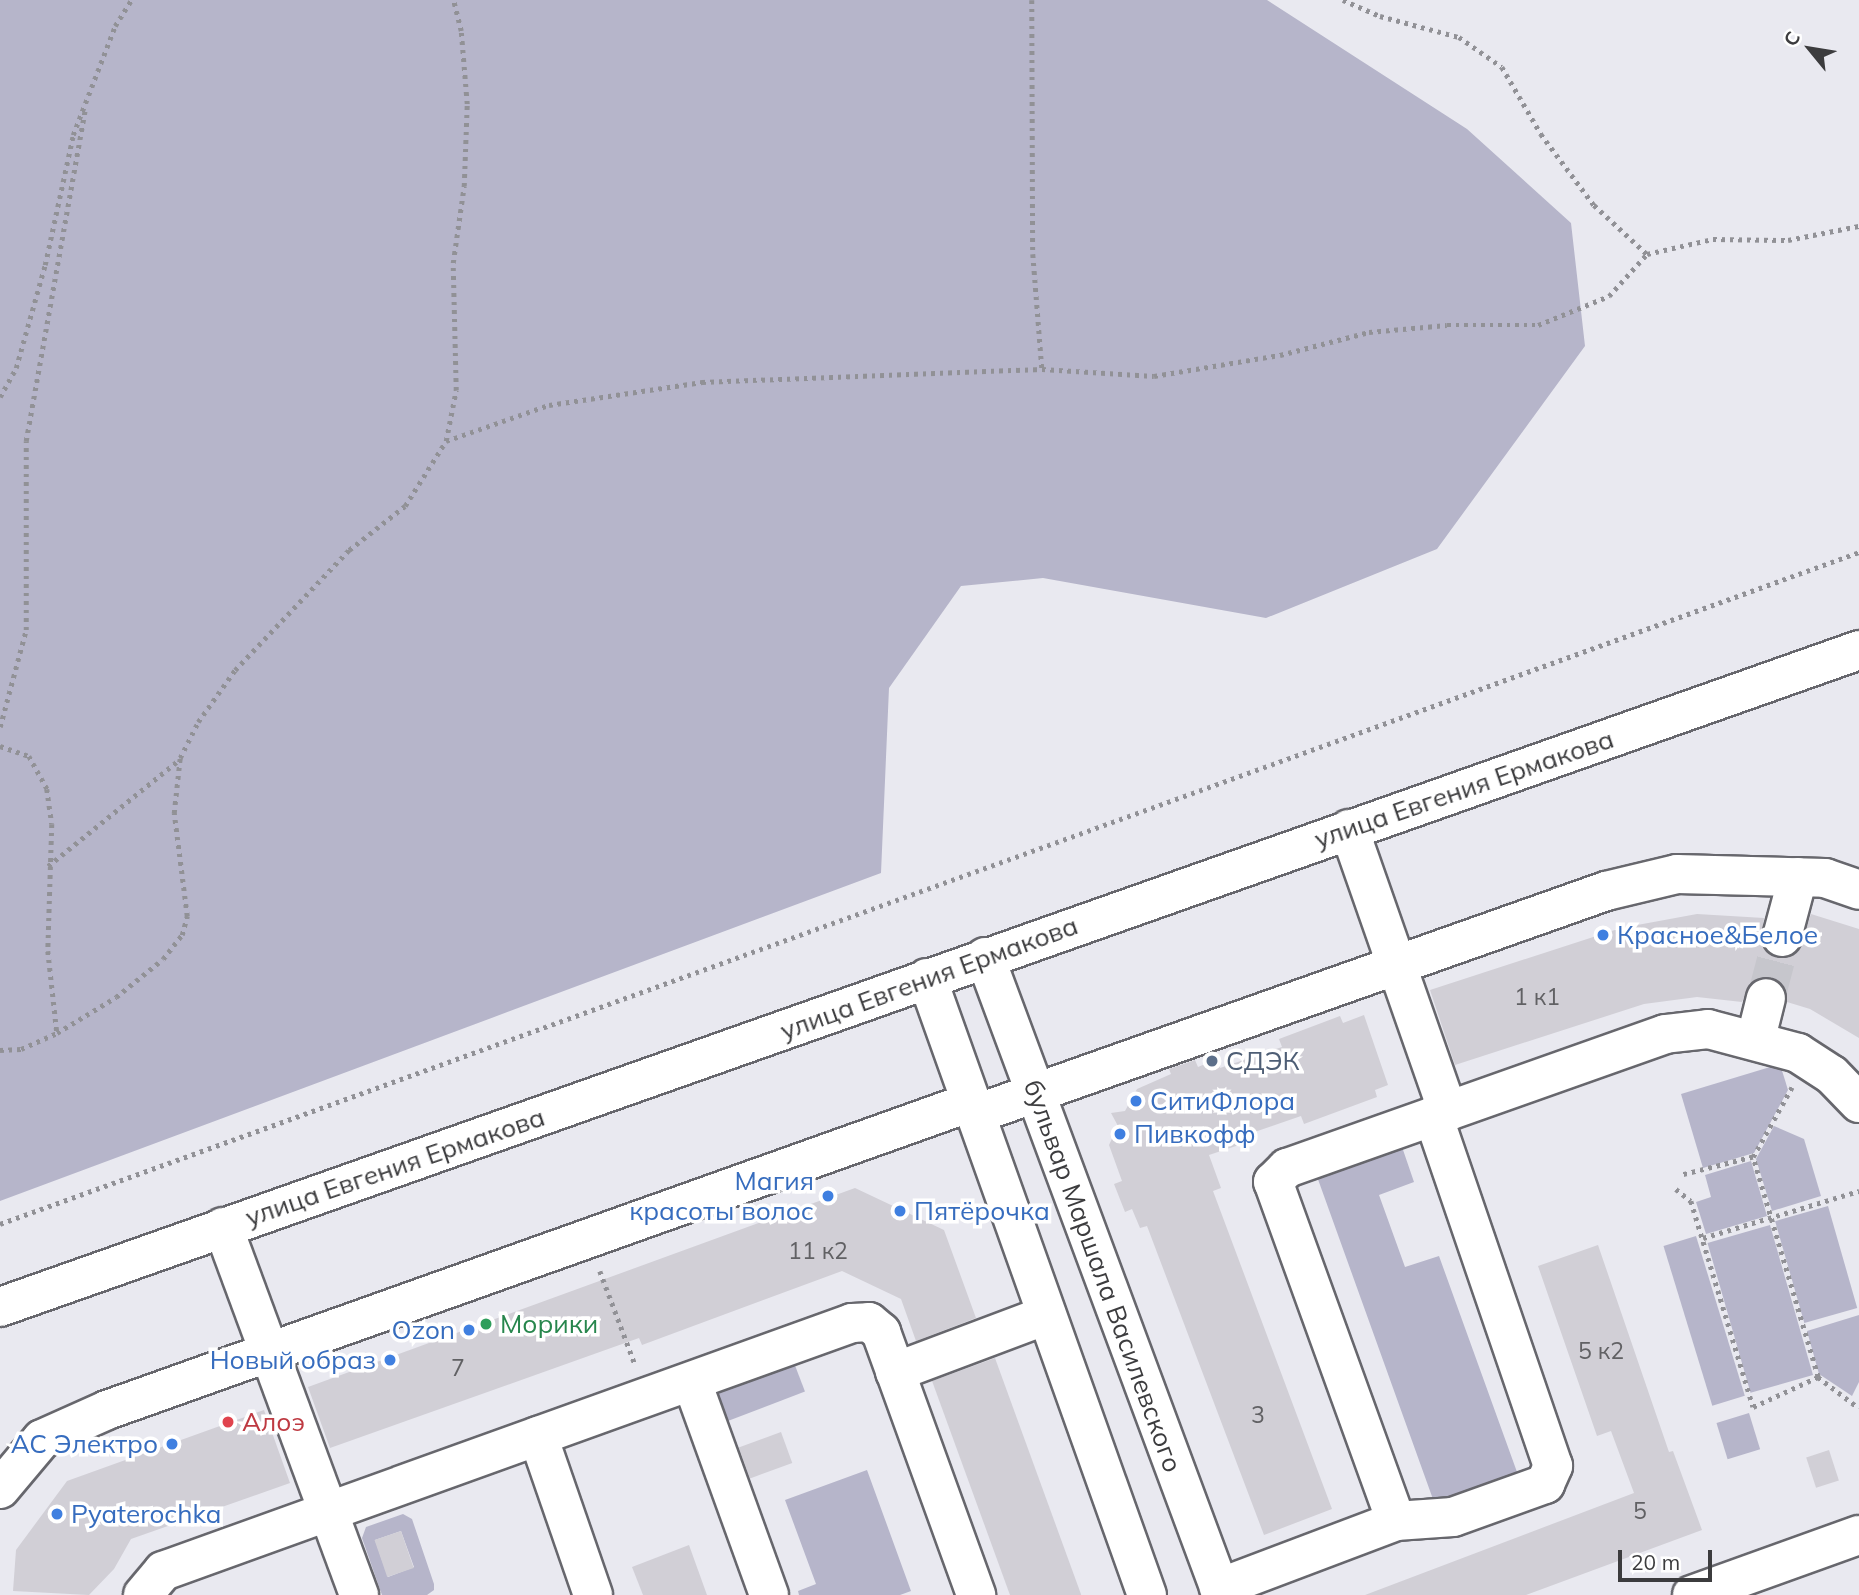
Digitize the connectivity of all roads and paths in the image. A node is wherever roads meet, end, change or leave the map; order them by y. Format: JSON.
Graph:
{"nodes":[{"id":1,"x":131,"y":0,"type":"edge"},
{"id":2,"x":453,"y":0,"type":"edge"},
{"id":3,"x":1032,"y":0,"type":"edge"},
{"id":4,"x":1343,"y":0,"type":"edge"},
{"id":5,"x":85,"y":110,"type":"junction"},
{"id":6,"x":1859,"y":226,"type":"edge"},
{"id":7,"x":1647,"y":254,"type":"junction"},
{"id":8,"x":1042,"y":369,"type":"junction"},
{"id":9,"x":0,"y":397,"type":"edge"},
{"id":10,"x":446,"y":441,"type":"junction"},
{"id":11,"x":1859,"y":552,"type":"edge"},
{"id":12,"x":1859,"y":650,"type":"edge"},
{"id":13,"x":0,"y":727,"type":"edge"},
{"id":14,"x":0,"y":746,"type":"edge"},
{"id":15,"x":180,"y":758,"type":"junction"},
{"id":16,"x":1349,"y":829,"type":"junction"},
{"id":17,"x":47,"y":866,"type":"junction"},
{"id":18,"x":1798,"y":877,"type":"junction"},
{"id":19,"x":1859,"y":890,"type":"edge"},
{"id":20,"x":1782,"y":937,"type":"tunnel mouth"},
{"id":21,"x":985,"y":957,"type":"junction"},
{"id":22,"x":1396,"y":965,"type":"junction"},
{"id":23,"x":927,"y":978,"type":"junction"},
{"id":24,"x":1766,"y":998,"type":"tunnel mouth"},
{"id":25,"x":57,"y":1032,"type":"junction"},
{"id":26,"x":1756,"y":1038,"type":"junction"},
{"id":27,"x":0,"y":1050,"type":"edge"},
{"id":28,"x":1807,"y":1059,"type":"junction"},
{"id":29,"x":1035,"y":1093,"type":"junction"},
{"id":30,"x":1859,"y":1103,"type":"edge"},
{"id":31,"x":973,"y":1108,"type":"junction"},
{"id":32,"x":1441,"y":1113,"type":"junction"},
{"id":33,"x":1753,"y":1157,"type":"junction"},
{"id":34,"x":1682,"y":1175,"type":"dead end"},
{"id":35,"x":1676,"y":1189,"type":"dead end"},
{"id":36,"x":1859,"y":1191,"type":"edge"},
{"id":37,"x":1771,"y":1217,"type":"junction"},
{"id":38,"x":0,"y":1224,"type":"edge"},
{"id":39,"x":223,"y":1227,"type":"junction"},
{"id":40,"x":587,"y":1237,"type":"junction"},
{"id":41,"x":1703,"y":1238,"type":"junction"},
{"id":42,"x":0,"y":1307,"type":"edge"},
{"id":43,"x":1047,"y":1315,"type":"junction"},
{"id":44,"x":268,"y":1350,"type":"junction"},
{"id":45,"x":895,"y":1372,"type":"junction"},
{"id":46,"x":1818,"y":1377,"type":"junction"},
{"id":47,"x":692,"y":1382,"type":"junction"},
{"id":48,"x":647,"y":1398,"type":"junction"},
{"id":49,"x":1859,"y":1408,"type":"edge"},
{"id":50,"x":538,"y":1436,"type":"junction"},
{"id":51,"x":0,"y":1489,"type":"edge"},
{"id":52,"x":328,"y":1512,"type":"junction"},
{"id":53,"x":1396,"y":1521,"type":"junction"},
{"id":54,"x":1859,"y":1535,"type":"edge"},
{"id":55,"x":1221,"y":1592,"type":"edge"},
{"id":56,"x":143,"y":1595,"type":"edge"},
{"id":57,"x":359,"y":1595,"type":"edge"},
{"id":58,"x":593,"y":1595,"type":"edge"},
{"id":59,"x":769,"y":1595,"type":"edge"},
{"id":60,"x":975,"y":1595,"type":"edge"},
{"id":61,"x":1147,"y":1595,"type":"edge"},
{"id":62,"x":1692,"y":1595,"type":"edge"}],
"edges":[{"from":1,"to":5,"type":"path"},
{"from":2,"to":10,"type":"path"},
{"from":3,"to":8,"type":"path"},
{"from":4,"to":7,"type":"path"},
{"from":5,"to":9,"type":"path"},
{"from":5,"to":13,"type":"path"},
{"from":6,"to":7,"type":"path"},
{"from":7,"to":8,"type":"path"},
{"from":8,"to":10,"type":"path"},
{"from":10,"to":15,"type":"path"},
{"from":11,"to":38,"type":"path"},
{"from":12,"to":16,"type":"main road","name":"улица Евгения Ермакова"},
{"from":14,"to":17,"type":"path"},
{"from":15,"to":17,"type":"path"},
{"from":15,"to":25,"type":"path"},
{"from":16,"to":21,"type":"main road","name":"улица Евгения Ермакова"},
{"from":16,"to":22,"type":"main road"},
{"from":17,"to":25,"type":"path"},
{"from":18,"to":19,"type":"main road"},
{"from":18,"to":20,"type":"main road"},
{"from":18,"to":22,"type":"main road"},
{"from":21,"to":23,"type":"main road","name":"улица Евгения Ермакова"},
{"from":21,"to":29,"type":"main road","name":"бульвар Маршала Василевского"},
{"from":22,"to":29,"type":"main road"},
{"from":22,"to":32,"type":"main road"},
{"from":23,"to":31,"type":"main road"},
{"from":23,"to":39,"type":"main road","name":"улица Евгения Ермакова"},
{"from":24,"to":26,"type":"main road"},
{"from":25,"to":27,"type":"path"},
{"from":26,"to":28,"type":"main road"},
{"from":26,"to":32,"type":"main road"},
{"from":28,"to":30,"type":"main road"},
{"from":28,"to":33,"type":"path"},
{"from":29,"to":31,"type":"main road"},
{"from":29,"to":55,"type":"main road","name":"бульвар Маршала Василевского"},
{"from":31,"to":40,"type":"main road"},
{"from":31,"to":43,"type":"main road"},
{"from":32,"to":53,"type":"main road"},
{"from":32,"to":53,"type":"main road"},
{"from":33,"to":34,"type":"path"},
{"from":33,"to":37,"type":"path"},
{"from":35,"to":41,"type":"path"},
{"from":36,"to":37,"type":"path"},
{"from":37,"to":41,"type":"path"},
{"from":37,"to":46,"type":"path"},
{"from":39,"to":42,"type":"main road","name":"улица Евгения Ермакова"},
{"from":39,"to":44,"type":"main road"},
{"from":40,"to":44,"type":"main road"},
{"from":40,"to":48,"type":"path"},
{"from":41,"to":46,"type":"path"},
{"from":43,"to":45,"type":"main road"},
{"from":43,"to":61,"type":"main road"},
{"from":44,"to":51,"type":"main road"},
{"from":44,"to":52,"type":"main road"},
{"from":45,"to":47,"type":"main road"},
{"from":45,"to":60,"type":"main road"},
{"from":46,"to":49,"type":"path"},
{"from":47,"to":48,"type":"main road"},
{"from":47,"to":59,"type":"main road"},
{"from":48,"to":50,"type":"main road"},
{"from":50,"to":52,"type":"main road"},
{"from":50,"to":58,"type":"main road"},
{"from":52,"to":56,"type":"main road"},
{"from":52,"to":57,"type":"main road"},
{"from":53,"to":55,"type":"main road"},
{"from":54,"to":62,"type":"main road"}]}
